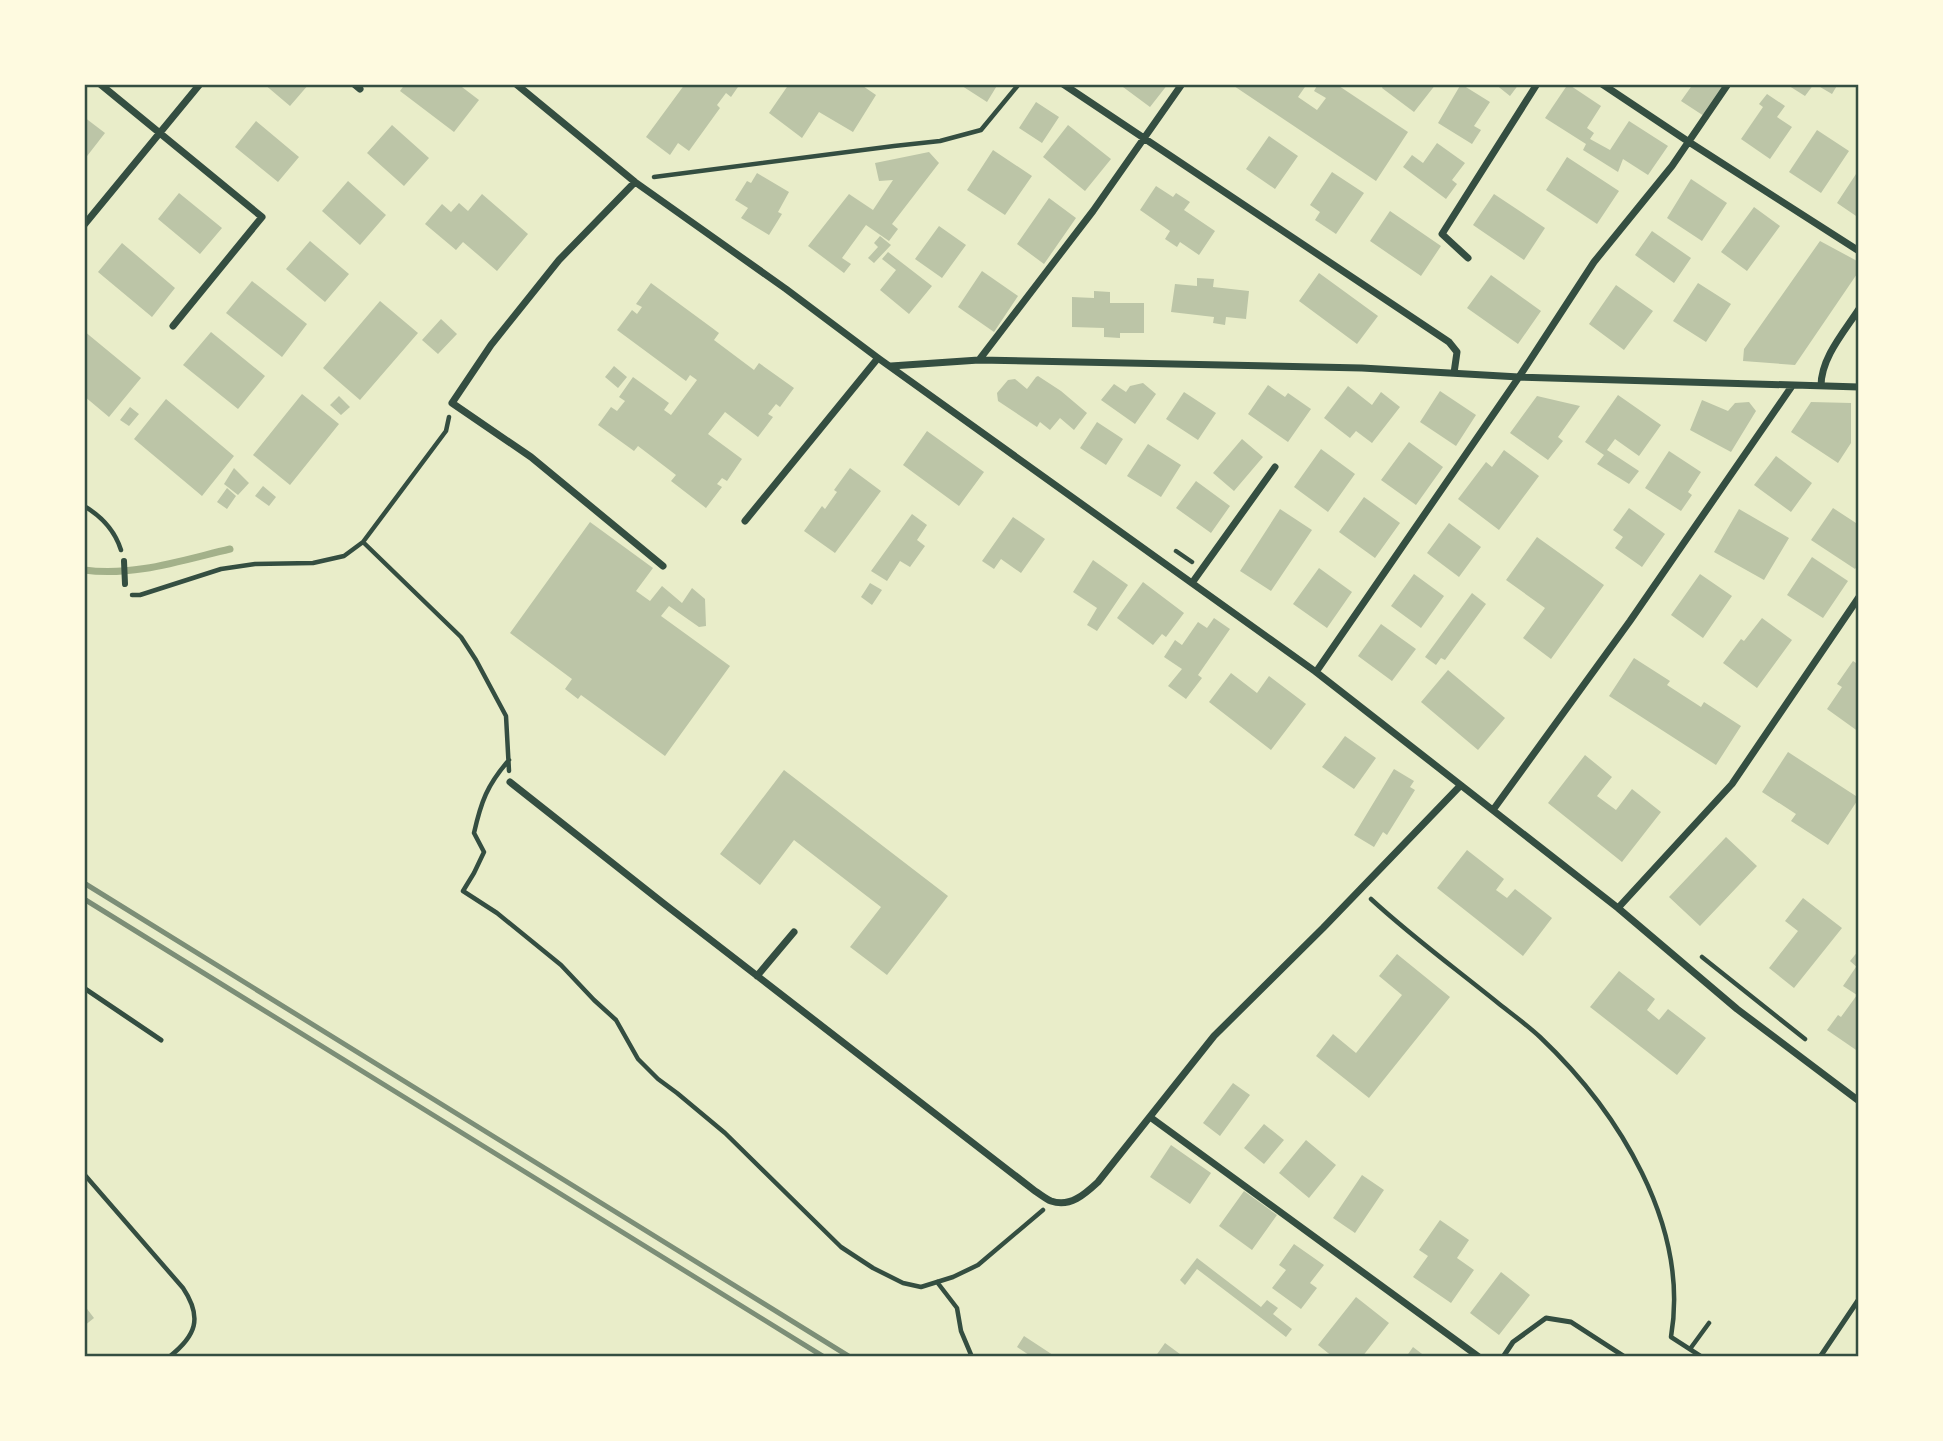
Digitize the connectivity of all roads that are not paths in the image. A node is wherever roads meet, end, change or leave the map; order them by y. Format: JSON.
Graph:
{"nodes":[{"id":1,"x":100,"y":84,"type":"edge"},
{"id":2,"x":200,"y":84,"type":"edge"},
{"id":3,"x":516,"y":84,"type":"edge"},
{"id":4,"x":1063,"y":84,"type":"edge"},
{"id":5,"x":1182,"y":84,"type":"edge"},
{"id":6,"x":1537,"y":84,"type":"edge"},
{"id":7,"x":1602,"y":84,"type":"edge"},
{"id":8,"x":1728,"y":84,"type":"edge"},
{"id":9,"x":159,"y":132,"type":"junction"},
{"id":10,"x":1144,"y":138,"type":"junction"},
{"id":11,"x":1689,"y":142,"type":"junction"},
{"id":12,"x":635,"y":182,"type":"junction"},
{"id":13,"x":84,"y":225,"type":"edge"},
{"id":14,"x":1859,"y":251,"type":"edge"},
{"id":15,"x":1468,"y":258,"type":"dead end"},
{"id":16,"x":1859,"y":309,"type":"edge"},
{"id":17,"x":173,"y":326,"type":"dead end"},
{"id":18,"x":878,"y":358,"type":"junction"},
{"id":19,"x":979,"y":360,"type":"junction"},
{"id":20,"x":891,"y":366,"type":"junction"},
{"id":21,"x":1454,"y":373,"type":"junction"},
{"id":22,"x":1519,"y":377,"type":"junction"},
{"id":23,"x":1792,"y":386,"type":"junction"},
{"id":24,"x":1821,"y":386,"type":"junction"},
{"id":25,"x":1859,"y":387,"type":"edge"},
{"id":26,"x":1275,"y":467,"type":"dead end"},
{"id":27,"x":745,"y":521,"type":"dead end"},
{"id":28,"x":124,"y":561,"type":"road end"},
{"id":29,"x":663,"y":566,"type":"dead end"},
{"id":30,"x":1192,"y":583,"type":"junction"},
{"id":31,"x":125,"y":584,"type":"road end"},
{"id":32,"x":1859,"y":597,"type":"edge"},
{"id":33,"x":1316,"y":672,"type":"junction"},
{"id":34,"x":510,"y":782,"type":"road end"},
{"id":35,"x":1460,"y":786,"type":"junction"},
{"id":36,"x":1493,"y":810,"type":"junction"},
{"id":37,"x":1618,"y":908,"type":"junction"},
{"id":38,"x":794,"y":932,"type":"dead end"},
{"id":39,"x":757,"y":976,"type":"junction"},
{"id":40,"x":84,"y":988,"type":"edge"},
{"id":41,"x":161,"y":1040,"type":"dead end"},
{"id":42,"x":1858,"y":1098,"type":"edge"},
{"id":43,"x":1150,"y":1117,"type":"junction"},
{"id":44,"x":1859,"y":1299,"type":"edge"},
{"id":45,"x":1479,"y":1357,"type":"edge"},
{"id":46,"x":1503,"y":1357,"type":"edge"},
{"id":47,"x":1625,"y":1357,"type":"edge"},
{"id":48,"x":1820,"y":1357,"type":"edge"}],
"edges":[{"from":1,"to":9,"type":"street"},
{"from":2,"to":9,"type":"street"},
{"from":3,"to":12,"type":"street"},
{"from":4,"to":10,"type":"street"},
{"from":5,"to":10,"type":"street"},
{"from":6,"to":15,"type":"street"},
{"from":7,"to":11,"type":"street"},
{"from":8,"to":11,"type":"street"},
{"from":9,"to":13,"type":"street"},
{"from":9,"to":17,"type":"street"},
{"from":10,"to":19,"type":"street"},
{"from":10,"to":21,"type":"street"},
{"from":11,"to":14,"type":"street"},
{"from":11,"to":22,"type":"street"},
{"from":12,"to":18,"type":"street"},
{"from":12,"to":29,"type":"street"},
{"from":16,"to":24,"type":"street"},
{"from":18,"to":20,"type":"street"},
{"from":18,"to":27,"type":"street"},
{"from":19,"to":20,"type":"street"},
{"from":19,"to":21,"type":"street"},
{"from":20,"to":30,"type":"street"},
{"from":21,"to":22,"type":"street"},
{"from":22,"to":23,"type":"street"},
{"from":22,"to":33,"type":"street"},
{"from":23,"to":24,"type":"street"},
{"from":23,"to":36,"type":"street"},
{"from":24,"to":25,"type":"street"},
{"from":26,"to":30,"type":"street"},
{"from":28,"to":31,"type":"street"},
{"from":30,"to":33,"type":"street"},
{"from":32,"to":37,"type":"street"},
{"from":33,"to":35,"type":"street"},
{"from":34,"to":39,"type":"street"},
{"from":35,"to":36,"type":"street"},
{"from":35,"to":43,"type":"street"},
{"from":36,"to":37,"type":"street"},
{"from":37,"to":42,"type":"street"},
{"from":38,"to":39,"type":"street"},
{"from":39,"to":43,"type":"street"},
{"from":40,"to":41,"type":"lane"},
{"from":43,"to":45,"type":"street"},
{"from":44,"to":48,"type":"lane"},
{"from":46,"to":47,"type":"lane"}]}
